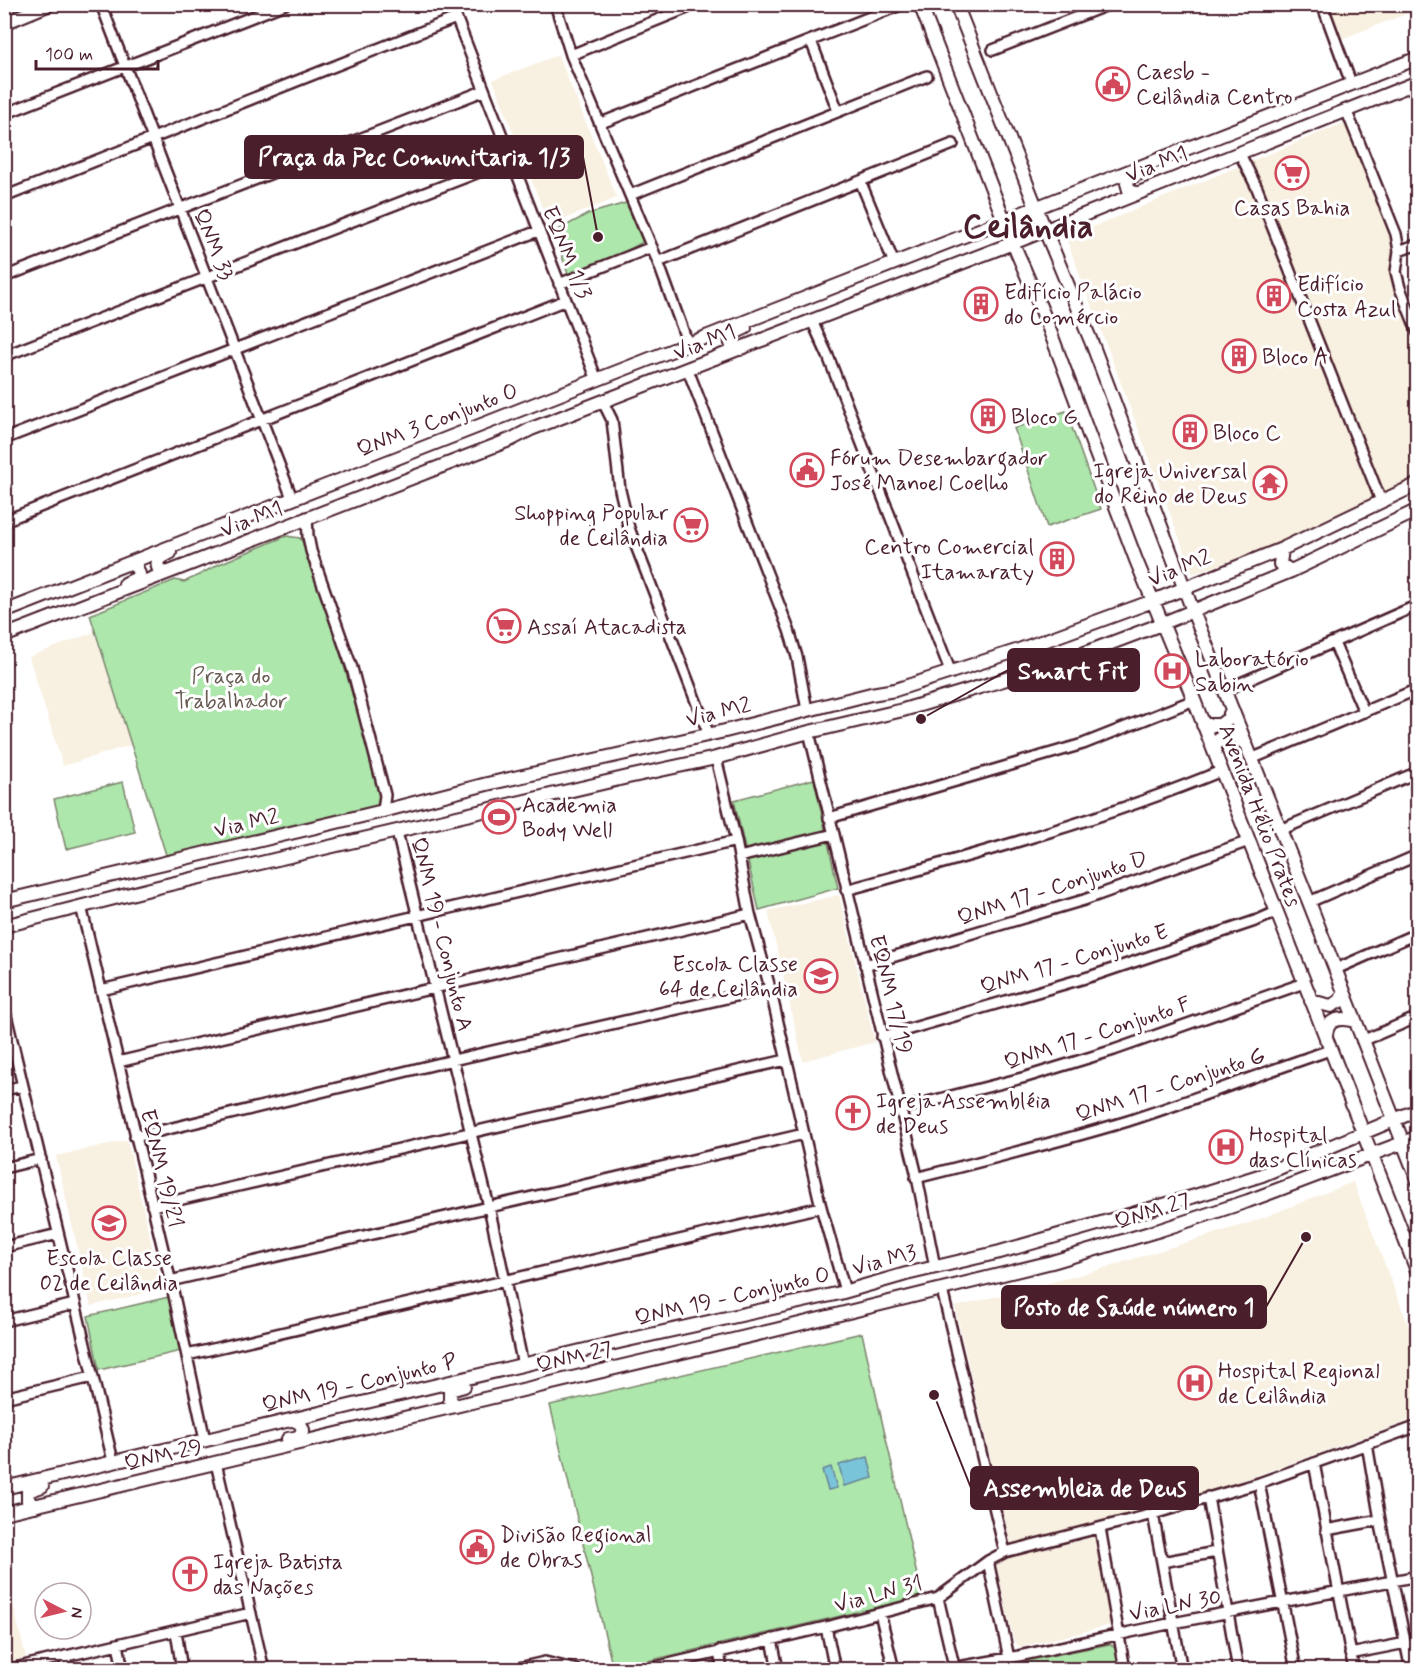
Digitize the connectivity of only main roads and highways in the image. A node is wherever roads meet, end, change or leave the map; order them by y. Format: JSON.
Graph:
{"nodes":[{"id":1,"x":50,"y":4,"type":"edge"},
{"id":2,"x":956,"y":4,"type":"edge"},
{"id":3,"x":918,"y":6,"type":"edge"},
{"id":4,"x":4,"y":23,"type":"edge"},
{"id":5,"x":1418,"y":58,"type":"edge"},
{"id":6,"x":1385,"y":71,"type":"junction"},
{"id":7,"x":1414,"y":83,"type":"edge"},
{"id":8,"x":1265,"y":118,"type":"junction"},
{"id":9,"x":1296,"y":130,"type":"junction"},
{"id":10,"x":1175,"y":153,"type":"junction"},
{"id":11,"x":1191,"y":171,"type":"junction"},
{"id":12,"x":1136,"y":194,"type":"junction"},
{"id":13,"x":1036,"y":208,"type":"junction"},
{"id":14,"x":1004,"y":220,"type":"junction"},
{"id":15,"x":1045,"y":230,"type":"junction"},
{"id":16,"x":1013,"y":243,"type":"junction"},
{"id":17,"x":891,"y":264,"type":"junction"},
{"id":18,"x":782,"y":307,"type":"junction"},
{"id":19,"x":843,"y":308,"type":"junction"},
{"id":20,"x":740,"y":349,"type":"junction"},
{"id":21,"x":597,"y":380,"type":"joint"},
{"id":22,"x":524,"y":408,"type":"junction"},
{"id":23,"x":505,"y":414,"type":"junction"},
{"id":24,"x":531,"y":429,"type":"junction"},
{"id":25,"x":512,"y":439,"type":"junction"},
{"id":26,"x":1418,"y":484,"type":"edge"},
{"id":27,"x":1418,"y":510,"type":"edge"},
{"id":28,"x":197,"y":537,"type":"junction"},
{"id":29,"x":1282,"y":549,"type":"junction"},
{"id":30,"x":128,"y":564,"type":"junction"},
{"id":31,"x":1291,"y":571,"type":"junction"},
{"id":32,"x":166,"y":573,"type":"junction"},
{"id":33,"x":1185,"y":587,"type":"junction"},
{"id":34,"x":115,"y":593,"type":"junction"},
{"id":35,"x":1153,"y":601,"type":"junction"},
{"id":36,"x":1194,"y":610,"type":"junction"},
{"id":37,"x":4,"y":612,"type":"edge"},
{"id":38,"x":1162,"y":623,"type":"junction"},
{"id":39,"x":4,"y":636,"type":"edge"},
{"id":40,"x":1019,"y":650,"type":"junction"},
{"id":41,"x":1027,"y":673,"type":"junction"},
{"id":42,"x":895,"y":690,"type":"junction"},
{"id":43,"x":871,"y":694,"type":"junction"},
{"id":44,"x":1232,"y":709,"type":"junction"},
{"id":45,"x":903,"y":710,"type":"junction"},
{"id":46,"x":877,"y":717,"type":"junction"},
{"id":47,"x":1203,"y":725,"type":"junction"},
{"id":48,"x":1244,"y":742,"type":"junction"},
{"id":49,"x":648,"y":749,"type":"junction"},
{"id":50,"x":624,"y":754,"type":"junction"},
{"id":51,"x":1215,"y":754,"type":"junction"},
{"id":52,"x":716,"y":758,"type":"joint"},
{"id":53,"x":651,"y":772,"type":"junction"},
{"id":54,"x":628,"y":777,"type":"junction"},
{"id":55,"x":155,"y":865,"type":"junction"},
{"id":56,"x":142,"y":868,"type":"junction"},
{"id":57,"x":162,"y":886,"type":"junction"},
{"id":58,"x":148,"y":890,"type":"junction"},
{"id":59,"x":4,"y":901,"type":"edge"},
{"id":60,"x":4,"y":926,"type":"edge"},
{"id":61,"x":1344,"y":993,"type":"junction"},
{"id":62,"x":1311,"y":1001,"type":"junction"},
{"id":63,"x":1354,"y":1021,"type":"junction"},
{"id":64,"x":1328,"y":1045,"type":"junction"},
{"id":65,"x":1418,"y":1110,"type":"edge"},
{"id":66,"x":1394,"y":1120,"type":"junction"},
{"id":67,"x":1362,"y":1134,"type":"junction"},
{"id":68,"x":1418,"y":1137,"type":"edge"},
{"id":69,"x":1403,"y":1143,"type":"junction"},
{"id":70,"x":1313,"y":1154,"type":"junction"},
{"id":71,"x":1370,"y":1156,"type":"junction"},
{"id":72,"x":1418,"y":1158,"type":"edge"},
{"id":73,"x":1418,"y":1181,"type":"edge"},
{"id":74,"x":1257,"y":1197,"type":"junction"},
{"id":75,"x":1418,"y":1273,"type":"edge"},
{"id":76,"x":842,"y":1292,"type":"junction"},
{"id":77,"x":775,"y":1330,"type":"junction"},
{"id":78,"x":579,"y":1352,"type":"junction"},
{"id":79,"x":521,"y":1366,"type":"junction"},
{"id":80,"x":515,"y":1391,"type":"junction"},
{"id":81,"x":456,"y":1406,"type":"junction"},
{"id":82,"x":293,"y":1420,"type":"junction"},
{"id":83,"x":239,"y":1457,"type":"junction"},
{"id":84,"x":216,"y":1463,"type":"joint"},
{"id":85,"x":96,"y":1466,"type":"junction"},
{"id":86,"x":4,"y":1488,"type":"edge"},
{"id":87,"x":35,"y":1506,"type":"junction"},
{"id":88,"x":4,"y":1513,"type":"edge"}],
"edges":[{"from":1,"to":4,"type":"main road"},
{"from":2,"to":13,"type":"main road","name":"Avenida Hélio Prates"},
{"from":3,"to":14,"type":"main road","name":"Avenida Hélio Prates"},
{"from":5,"to":6,"type":"main road","name":"Via M1"},
{"from":6,"to":8,"type":"main road","name":"Via M1"},
{"from":6,"to":9,"type":"main road"},
{"from":7,"to":9,"type":"main road","name":"Via M1"},
{"from":8,"to":10,"type":"main road","name":"Via M1"},
{"from":8,"to":11,"type":"main road"},
{"from":9,"to":11,"type":"main road","name":"Via M1"},
{"from":10,"to":12,"type":"main road"},
{"from":10,"to":13,"type":"main road","name":"Via M1"},
{"from":11,"to":12,"type":"main road","name":"Via M1"},
{"from":12,"to":15,"type":"main road","name":"Via M1"},
{"from":13,"to":14,"type":"main road","name":"Via M1"},
{"from":13,"to":15,"type":"main road","name":"Avenida Hélio Prates"},
{"from":14,"to":16,"type":"main road","name":"Avenida Hélio Prates"},
{"from":14,"to":17,"type":"main road","name":"Via M1"},
{"from":15,"to":16,"type":"main road","name":"Via M1"},
{"from":15,"to":33,"type":"main road","name":"Avenida Hélio Prates"},
{"from":16,"to":19,"type":"main road","name":"Via M1"},
{"from":16,"to":35,"type":"main road","name":"Avenida Hélio Prates"},
{"from":17,"to":18,"type":"main road","name":"Via M1"},
{"from":17,"to":19,"type":"main road"},
{"from":18,"to":20,"type":"main road"},
{"from":18,"to":21,"type":"main road","name":"Via M1"},
{"from":19,"to":20,"type":"main road","name":"Via M1"},
{"from":20,"to":24,"type":"main road","name":"Via M1"},
{"from":21,"to":22,"type":"main road","name":"QNM 3 Conjunto O"},
{"from":22,"to":23,"type":"main road","name":"QNM 3 Conjunto O"},
{"from":22,"to":24,"type":"main road"},
{"from":23,"to":25,"type":"main road"},
{"from":23,"to":28,"type":"main road","name":"QNM 3 Conjunto O"},
{"from":24,"to":25,"type":"main road","name":"Via M1"},
{"from":25,"to":32,"type":"main road","name":"Via M1"},
{"from":26,"to":29,"type":"main road","name":"Via M2"},
{"from":27,"to":31,"type":"main road","name":"Via M2"},
{"from":28,"to":30,"type":"main road"},
{"from":28,"to":32,"type":"main road"},
{"from":29,"to":31,"type":"main road"},
{"from":29,"to":33,"type":"main road","name":"Via M2"},
{"from":30,"to":34,"type":"main road"},
{"from":30,"to":37,"type":"main road"},
{"from":31,"to":36,"type":"main road","name":"Via M2"},
{"from":32,"to":34,"type":"main road","name":"Via M1"},
{"from":33,"to":35,"type":"main road","name":"Via M2"},
{"from":33,"to":36,"type":"main road","name":"Avenida Hélio Prates"},
{"from":34,"to":39,"type":"main road","name":"Via M1"},
{"from":35,"to":38,"type":"main road","name":"Avenida Hélio Prates"},
{"from":35,"to":40,"type":"main road","name":"Via M2"},
{"from":36,"to":38,"type":"main road","name":"Via M2"},
{"from":36,"to":44,"type":"main road","name":"Avenida Hélio Prates"},
{"from":38,"to":41,"type":"main road","name":"Via M2"},
{"from":38,"to":47,"type":"main road","name":"Avenida Hélio Prates"},
{"from":40,"to":41,"type":"main road"},
{"from":40,"to":42,"type":"main road","name":"Via M2"},
{"from":41,"to":45,"type":"main road","name":"Via M2"},
{"from":42,"to":43,"type":"main road","name":"Via M2"},
{"from":42,"to":45,"type":"main road"},
{"from":43,"to":46,"type":"main road"},
{"from":43,"to":49,"type":"main road","name":"Via M2"},
{"from":44,"to":47,"type":"main road"},
{"from":44,"to":48,"type":"main road","name":"Avenida Hélio Prates"},
{"from":45,"to":46,"type":"main road","name":"Via M2"},
{"from":46,"to":52,"type":"main road","name":"Via M2"},
{"from":47,"to":51,"type":"main road","name":"Avenida Hélio Prates"},
{"from":48,"to":51,"type":"main road"},
{"from":48,"to":61,"type":"main road","name":"Avenida Hélio Prates"},
{"from":49,"to":50,"type":"main road","name":"Via M2"},
{"from":49,"to":53,"type":"main road"},
{"from":50,"to":54,"type":"main road"},
{"from":50,"to":55,"type":"main road","name":"Via M2"},
{"from":51,"to":62,"type":"main road","name":"Avenida Hélio Prates"},
{"from":52,"to":53,"type":"main road","name":"QNM 19 - Conjunto A"},
{"from":53,"to":54,"type":"main road","name":"QNM 19 - Conjunto A"},
{"from":54,"to":57,"type":"main road","name":"QNM 19 - Conjunto A"},
{"from":55,"to":56,"type":"main road","name":"Via M2"},
{"from":55,"to":57,"type":"main road"},
{"from":56,"to":58,"type":"main road"},
{"from":56,"to":59,"type":"main road","name":"Via M2"},
{"from":57,"to":58,"type":"main road"},
{"from":58,"to":60,"type":"main road"},
{"from":61,"to":62,"type":"main road"},
{"from":61,"to":63,"type":"main road","name":"Avenida Hélio Prates"},
{"from":62,"to":64,"type":"main road","name":"Avenida Hélio Prates"},
{"from":63,"to":64,"type":"main road"},
{"from":63,"to":66,"type":"main road","name":"Avenida Hélio Prates"},
{"from":64,"to":67,"type":"main road","name":"Avenida Hélio Prates"},
{"from":65,"to":66,"type":"main road"},
{"from":66,"to":67,"type":"main road"},
{"from":66,"to":69,"type":"main road","name":"Avenida Hélio Prates"},
{"from":67,"to":70,"type":"main road","name":"Via M3"},
{"from":67,"to":71,"type":"main road","name":"Avenida Hélio Prates"},
{"from":68,"to":69,"type":"main road"},
{"from":68,"to":72,"type":"main road"},
{"from":69,"to":71,"type":"main road"},
{"from":69,"to":73,"type":"main road","name":"Avenida Hélio Prates"},
{"from":70,"to":74,"type":"main road"},
{"from":70,"to":76,"type":"main road","name":"Via M3"},
{"from":71,"to":74,"type":"main road","name":"QNM 27"},
{"from":71,"to":75,"type":"main road","name":"Avenida Hélio Prates"},
{"from":74,"to":77,"type":"main road","name":"QNM 27"},
{"from":76,"to":77,"type":"main road"},
{"from":76,"to":78,"type":"main road","name":"QNM 19 - Conjunto O"},
{"from":77,"to":80,"type":"main road","name":"QNM 27"},
{"from":78,"to":79,"type":"main road","name":"QNM 19 - Conjunto O"},
{"from":78,"to":80,"type":"main road"},
{"from":79,"to":81,"type":"main road"},
{"from":79,"to":82,"type":"main road","name":"QNM 19 - Conjunto P"},
{"from":80,"to":81,"type":"main road","name":"QNM 27"},
{"from":81,"to":83,"type":"main road","name":"QNM 27"},
{"from":82,"to":83,"type":"main road"},
{"from":82,"to":85,"type":"main road","name":"QNM 19 - Conjunto P"},
{"from":83,"to":84,"type":"main road","name":"QNM 27"},
{"from":84,"to":87,"type":"main road","name":"QNM 29"},
{"from":85,"to":86,"type":"main road"},
{"from":85,"to":87,"type":"main road"},
{"from":87,"to":88,"type":"main road","name":"QNM 29"}]}
